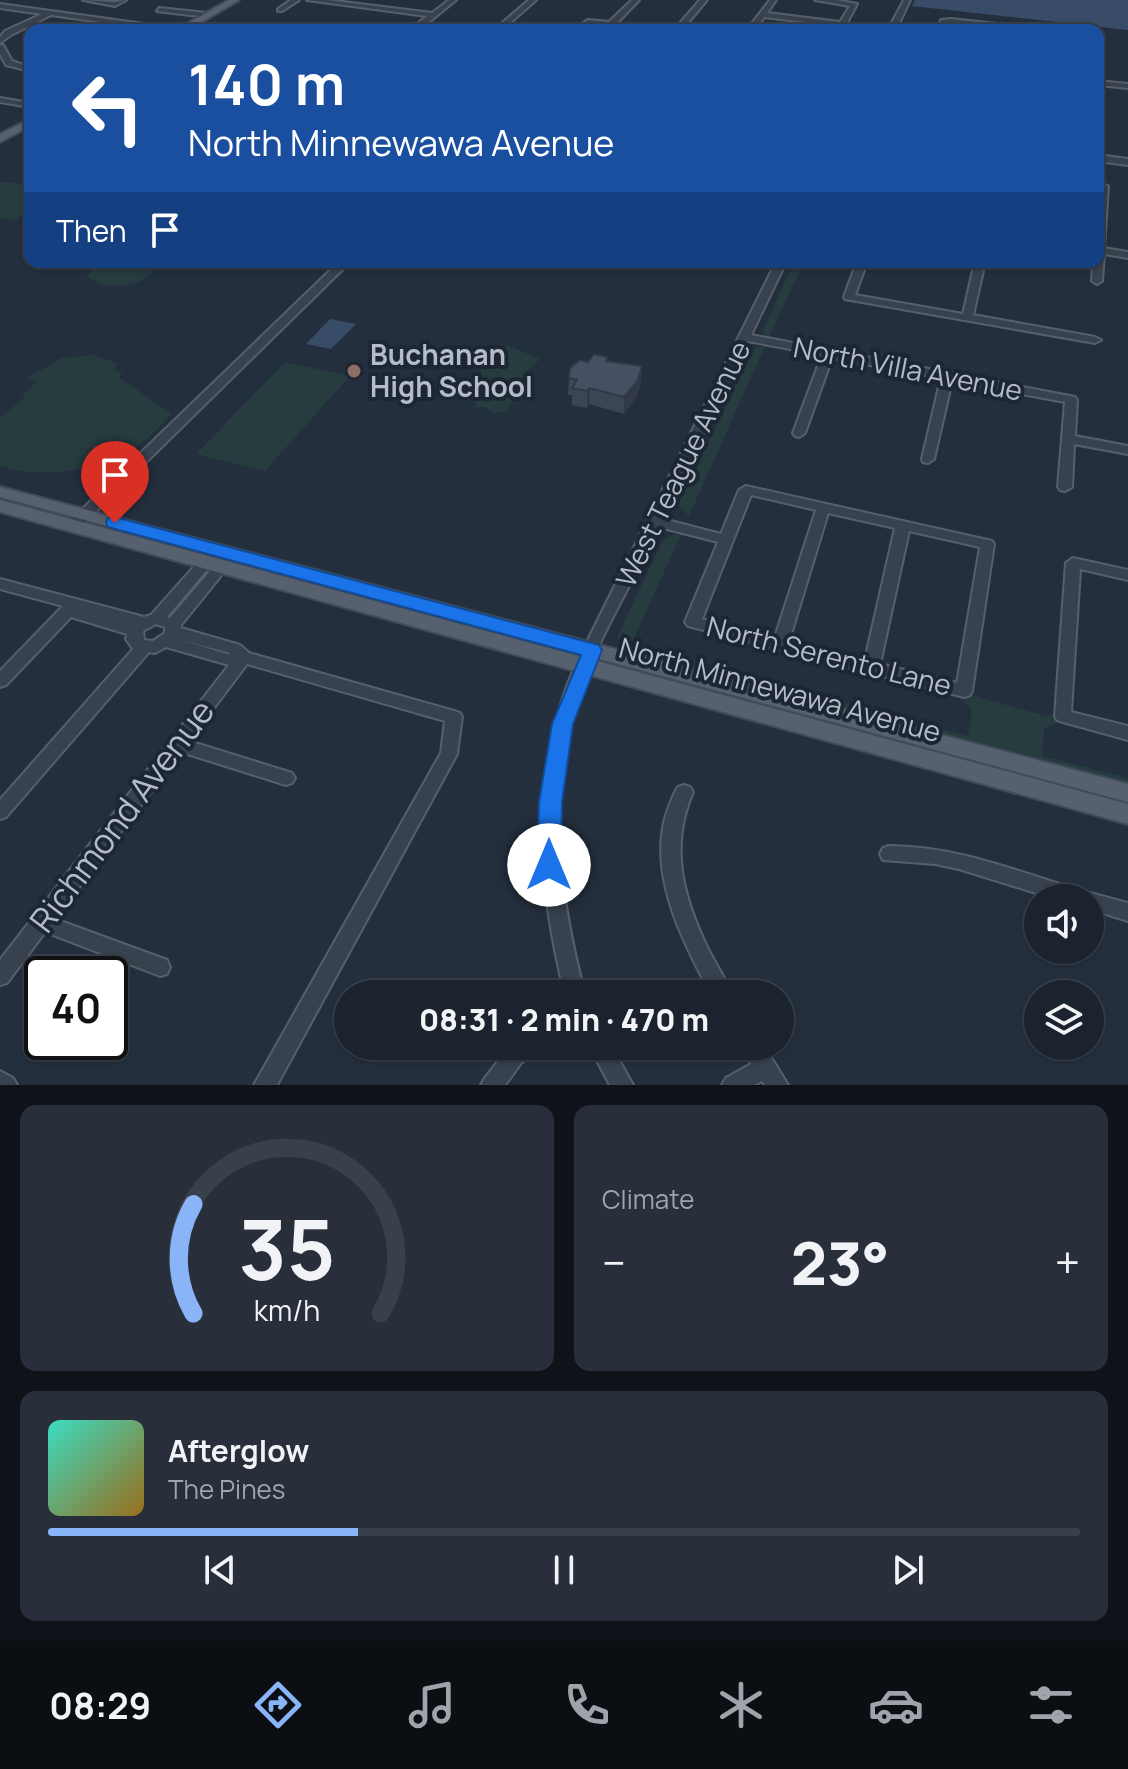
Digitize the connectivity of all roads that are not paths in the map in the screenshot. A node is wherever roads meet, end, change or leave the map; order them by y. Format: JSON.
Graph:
{"nodes":[{"id":1,"x":86,"y":0,"type":"edge"},
{"id":2,"x":235,"y":0,"type":"edge"},
{"id":3,"x":245,"y":0,"type":"edge"},
{"id":4,"x":296,"y":0,"type":"edge"},
{"id":5,"x":310,"y":0,"type":"edge"},
{"id":6,"x":375,"y":0,"type":"edge"},
{"id":7,"x":453,"y":0,"type":"edge"},
{"id":8,"x":533,"y":0,"type":"edge"},
{"id":9,"x":617,"y":0,"type":"edge"},
{"id":10,"x":704,"y":0,"type":"edge"},
{"id":11,"x":773,"y":0,"type":"edge"},
{"id":12,"x":818,"y":0,"type":"edge"},
{"id":13,"x":907,"y":0,"type":"edge"},
{"id":14,"x":635,"y":1,"type":"edge"},
{"id":15,"x":119,"y":2,"type":"edge"},
{"id":16,"x":0,"y":6,"type":"edge"},
{"id":17,"x":365,"y":7,"type":"junction"},
{"id":18,"x":159,"y":10,"type":"dead end"},
{"id":19,"x":280,"y":10,"type":"dead end"},
{"id":20,"x":48,"y":13,"type":"junction"},
{"id":21,"x":207,"y":15,"type":"junction"},
{"id":22,"x":435,"y":15,"type":"junction"},
{"id":23,"x":763,"y":15,"type":"junction"},
{"id":24,"x":26,"y":24,"type":"edge"},
{"id":25,"x":129,"y":24,"type":"edge"},
{"id":26,"x":191,"y":24,"type":"edge"},
{"id":27,"x":203,"y":24,"type":"edge"},
{"id":28,"x":422,"y":24,"type":"edge"},
{"id":29,"x":505,"y":24,"type":"edge"},
{"id":30,"x":585,"y":24,"type":"edge"},
{"id":31,"x":611,"y":24,"type":"edge"},
{"id":32,"x":611,"y":24,"type":"edge"},
{"id":33,"x":683,"y":24,"type":"edge"},
{"id":34,"x":756,"y":24,"type":"edge"},
{"id":35,"x":822,"y":24,"type":"edge"},
{"id":36,"x":843,"y":24,"type":"edge"},
{"id":37,"x":895,"y":24,"type":"edge"},
{"id":38,"x":24,"y":25,"type":"edge"},
{"id":39,"x":1,"y":37,"type":"edge"},
{"id":40,"x":12,"y":49,"type":"dead end"},
{"id":41,"x":2,"y":53,"type":"edge"},
{"id":42,"x":24,"y":68,"type":"edge"},
{"id":43,"x":1104,"y":84,"type":"edge"},
{"id":44,"x":1128,"y":86,"type":"edge"},
{"id":45,"x":0,"y":100,"type":"edge"},
{"id":46,"x":24,"y":104,"type":"edge"},
{"id":47,"x":24,"y":119,"type":"edge"},
{"id":48,"x":24,"y":125,"type":"edge"},
{"id":49,"x":0,"y":132,"type":"edge"},
{"id":50,"x":0,"y":139,"type":"edge"},
{"id":51,"x":1104,"y":159,"type":"edge"},
{"id":52,"x":1128,"y":162,"type":"edge"},
{"id":53,"x":1104,"y":251,"type":"edge"},
{"id":54,"x":1128,"y":255,"type":"edge"},
{"id":55,"x":339,"y":268,"type":"edge"},
{"id":56,"x":778,"y":268,"type":"edge"},
{"id":57,"x":860,"y":268,"type":"edge"},
{"id":58,"x":979,"y":268,"type":"edge"},
{"id":59,"x":1098,"y":268,"type":"edge"},
{"id":60,"x":1097,"y":281,"type":"dead end"},
{"id":61,"x":967,"y":318,"type":"junction"},
{"id":62,"x":744,"y":337,"type":"junction"},
{"id":63,"x":1095,"y":340,"type":"dead end"},
{"id":64,"x":828,"y":354,"type":"junction"},
{"id":65,"x":947,"y":377,"type":"junction"},
{"id":66,"x":799,"y":433,"type":"dead end"},
{"id":67,"x":1069,"y":439,"type":"junction"},
{"id":68,"x":1128,"y":450,"type":"edge"},
{"id":69,"x":928,"y":459,"type":"dead end"},
{"id":70,"x":1065,"y":487,"type":"dead end"},
{"id":71,"x":0,"y":492,"type":"edge"},
{"id":72,"x":0,"y":506,"type":"edge"},
{"id":73,"x":823,"y":508,"type":"junction"},
{"id":74,"x":657,"y":517,"type":"junction"},
{"id":75,"x":79,"y":520,"type":"junction"},
{"id":76,"x":903,"y":525,"type":"junction"},
{"id":77,"x":728,"y":536,"type":"junction"},
{"id":78,"x":141,"y":545,"type":"junction"},
{"id":79,"x":213,"y":565,"type":"junction"},
{"id":80,"x":293,"y":570,"type":"junction"},
{"id":81,"x":1128,"y":575,"type":"edge"},
{"id":82,"x":0,"y":584,"type":"edge"},
{"id":83,"x":72,"y":606,"type":"junction"},
{"id":84,"x":145,"y":630,"type":"junction"},
{"id":85,"x":171,"y":632,"type":"junction"},
{"id":86,"x":780,"y":644,"type":"junction"},
{"id":87,"x":244,"y":657,"type":"junction"},
{"id":88,"x":589,"y":658,"type":"junction"},
{"id":89,"x":871,"y":667,"type":"junction"},
{"id":90,"x":0,"y":681,"type":"edge"},
{"id":91,"x":1128,"y":733,"type":"edge"},
{"id":92,"x":178,"y":744,"type":"junction"},
{"id":93,"x":286,"y":778,"type":"dead end"},
{"id":94,"x":684,"y":792,"type":"dead end"},
{"id":95,"x":1128,"y":793,"type":"edge"},
{"id":96,"x":0,"y":812,"type":"edge"},
{"id":97,"x":1128,"y":814,"type":"edge"},
{"id":98,"x":889,"y":854,"type":"dead end"},
{"id":99,"x":1031,"y":884,"type":"edge"},
{"id":100,"x":1104,"y":905,"type":"edge"},
{"id":101,"x":1128,"y":912,"type":"edge"},
{"id":102,"x":41,"y":922,"type":"junction"},
{"id":103,"x":160,"y":967,"type":"dead end"},
{"id":104,"x":0,"y":976,"type":"edge"},
{"id":105,"x":572,"y":980,"type":"edge"},
{"id":106,"x":715,"y":980,"type":"edge"},
{"id":107,"x":513,"y":1060,"type":"edge"},
{"id":108,"x":607,"y":1060,"type":"edge"},
{"id":109,"x":771,"y":1077,"type":"edge"},
{"id":110,"x":0,"y":1082,"type":"edge"},
{"id":111,"x":6,"y":1085,"type":"edge"},
{"id":112,"x":265,"y":1085,"type":"edge"},
{"id":113,"x":492,"y":1085,"type":"edge"},
{"id":114,"x":622,"y":1085,"type":"edge"},
{"id":115,"x":733,"y":1085,"type":"edge"}],
"edges":[{"from":1,"to":15,"type":"street"},
{"from":2,"to":21,"type":"main road"},
{"from":3,"to":27,"type":"main road"},
{"from":4,"to":19,"type":"street"},
{"from":5,"to":17,"type":"street"},
{"from":6,"to":17,"type":"street"},
{"from":7,"to":22,"type":"street"},
{"from":8,"to":29,"type":"street"},
{"from":9,"to":14,"type":"street"},
{"from":10,"to":33,"type":"street"},
{"from":11,"to":23,"type":"street"},
{"from":12,"to":36,"type":"street"},
{"from":13,"to":37,"type":"street"},
{"from":14,"to":32,"type":"street"},
{"from":16,"to":20,"type":"street"},
{"from":17,"to":22,"type":"street"},
{"from":18,"to":21,"type":"street"},
{"from":20,"to":24,"type":"street"},
{"from":20,"to":25,"type":"street"},
{"from":21,"to":26,"type":"main road"},
{"from":22,"to":28,"type":"street"},
{"from":23,"to":34,"type":"street"},
{"from":23,"to":35,"type":"street"},
{"from":30,"to":31,"type":"street"},
{"from":38,"to":39,"type":"street"},
{"from":40,"to":41,"type":"street"},
{"from":41,"to":42,"type":"street"},
{"from":43,"to":44,"type":"street"},
{"from":45,"to":46,"type":"street"},
{"from":47,"to":49,"type":"main road"},
{"from":48,"to":50,"type":"main road"},
{"from":51,"to":52,"type":"street"},
{"from":53,"to":54,"type":"street"},
{"from":55,"to":75,"type":"street"},
{"from":56,"to":62,"type":"street","name":"West Teague Avenue"},
{"from":57,"to":61,"type":"street"},
{"from":58,"to":61,"type":"street"},
{"from":59,"to":60,"type":"street"},
{"from":61,"to":63,"type":"street"},
{"from":62,"to":64,"type":"street","name":"North Villa Avenue"},
{"from":62,"to":74,"type":"street","name":"West Teague Avenue"},
{"from":64,"to":65,"type":"street","name":"North Villa Avenue"},
{"from":64,"to":66,"type":"street"},
{"from":65,"to":67,"type":"street","name":"North Villa Avenue"},
{"from":65,"to":69,"type":"street"},
{"from":67,"to":68,"type":"street"},
{"from":67,"to":70,"type":"street"},
{"from":71,"to":75,"type":"main road","name":"North Minnewawa Avenue"},
{"from":72,"to":75,"type":"main road","name":"North Minnewawa Avenue"},
{"from":73,"to":76,"type":"street"},
{"from":73,"to":77,"type":"street"},
{"from":73,"to":86,"type":"street"},
{"from":74,"to":77,"type":"street"},
{"from":74,"to":88,"type":"street","name":"West Teague Avenue"},
{"from":75,"to":78,"type":"main road","name":"North Minnewawa Avenue"},
{"from":75,"to":80,"type":"main road","name":"North Minnewawa Avenue"},
{"from":76,"to":89,"type":"street"},
{"from":76,"to":89,"type":"street","name":"North Serento Lane"},
{"from":77,"to":86,"type":"street","name":"North Serento Lane"},
{"from":78,"to":79,"type":"main road","name":"North Minnewawa Avenue"},
{"from":78,"to":80,"type":"main road"},
{"from":79,"to":84,"type":"street"},
{"from":79,"to":85,"type":"street"},
{"from":79,"to":88,"type":"main road","name":"North Minnewawa Avenue"},
{"from":80,"to":88,"type":"main road","name":"North Minnewawa Avenue"},
{"from":81,"to":91,"type":"street"},
{"from":82,"to":83,"type":"street"},
{"from":83,"to":84,"type":"street"},
{"from":83,"to":90,"type":"street"},
{"from":84,"to":85,"type":"street"},
{"from":84,"to":85,"type":"street"},
{"from":84,"to":96,"type":"street"},
{"from":85,"to":87,"type":"street"},
{"from":86,"to":89,"type":"street","name":"North Serento Lane"},
{"from":87,"to":92,"type":"street","name":"Richmond Avenue"},
{"from":87,"to":112,"type":"street"},
{"from":88,"to":95,"type":"main road","name":"North Minnewawa Avenue"},
{"from":88,"to":97,"type":"main road","name":"North Minnewawa Avenue"},
{"from":88,"to":105,"type":"street","name":"West Teague Avenue"},
{"from":92,"to":93,"type":"street"},
{"from":92,"to":102,"type":"street","name":"Richmond Avenue"},
{"from":94,"to":106,"type":"street"},
{"from":98,"to":99,"type":"street"},
{"from":100,"to":101,"type":"street"},
{"from":102,"to":103,"type":"street"},
{"from":102,"to":104,"type":"street","name":"Richmond Avenue"},
{"from":107,"to":113,"type":"street"},
{"from":108,"to":114,"type":"street"},
{"from":109,"to":115,"type":"street"},
{"from":110,"to":111,"type":"street"}]}
